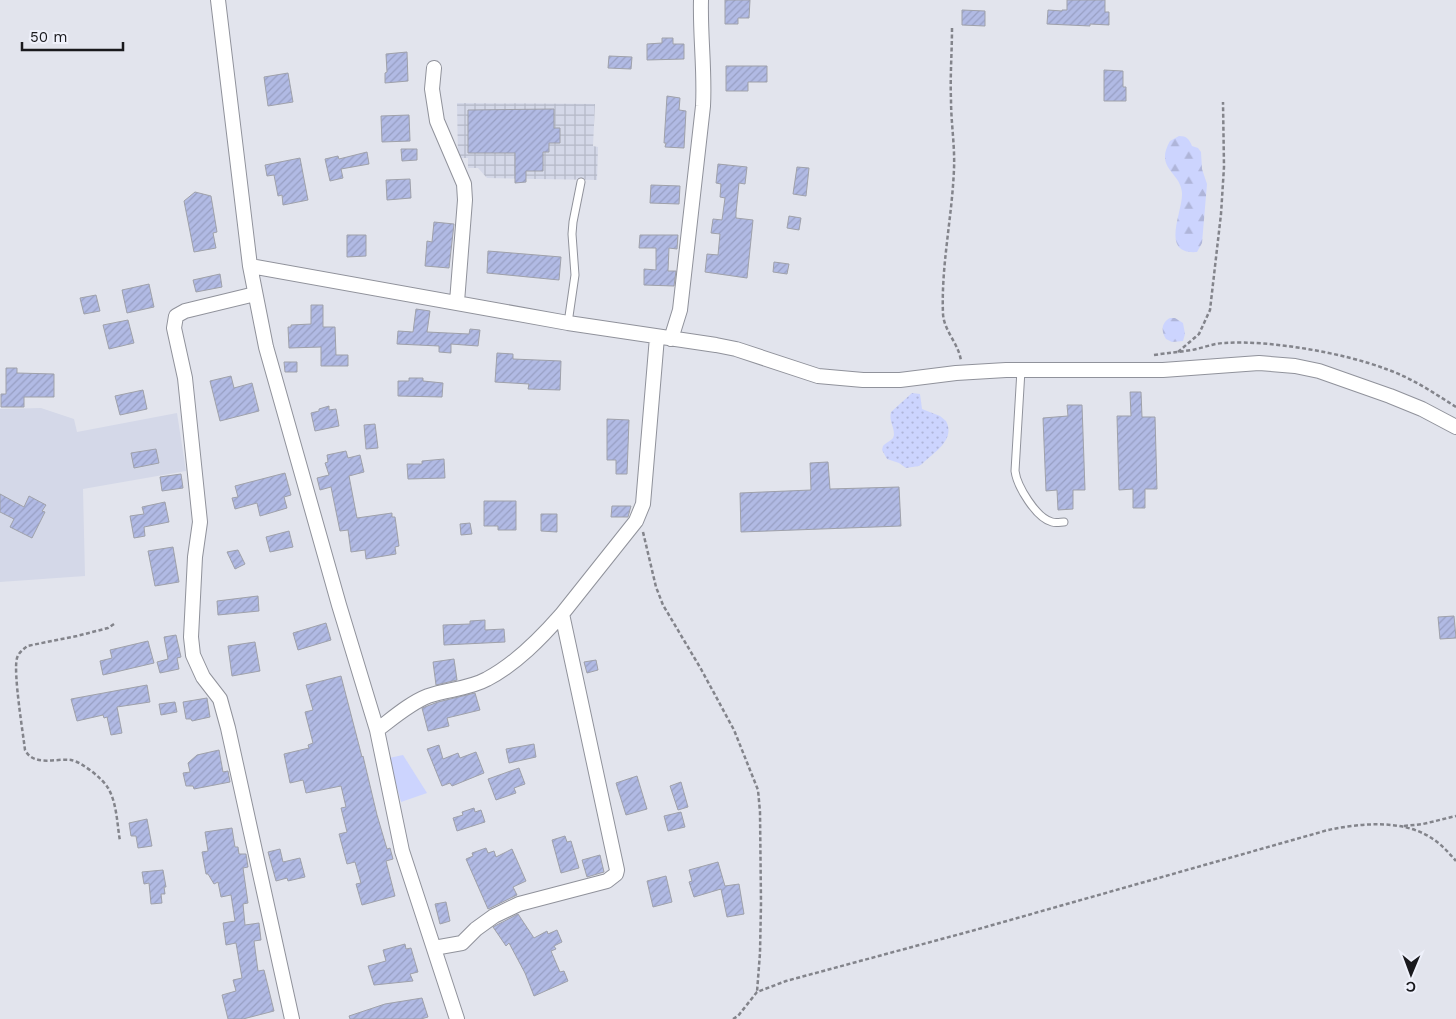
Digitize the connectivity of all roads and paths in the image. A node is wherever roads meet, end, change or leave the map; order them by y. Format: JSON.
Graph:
{"nodes":[{"id":1,"x":218,"y":0,"type":"edge"},
{"id":2,"x":701,"y":0,"type":"edge"},
{"id":3,"x":952,"y":28,"type":"dead end"},
{"id":4,"x":434,"y":68,"type":"dead end"},
{"id":5,"x":1223,"y":102,"type":"dead end"},
{"id":6,"x":581,"y":182,"type":"dead end"},
{"id":7,"x":250,"y":266,"type":"junction"},
{"id":8,"x":255,"y":294,"type":"junction"},
{"id":9,"x":457,"y":302,"type":"junction"},
{"id":10,"x":568,"y":323,"type":"junction"},
{"id":11,"x":664,"y":338,"type":"junction"},
{"id":12,"x":1177,"y":352,"type":"dead end"},
{"id":13,"x":1021,"y":370,"type":"junction"},
{"id":14,"x":956,"y":373,"type":"junction"},
{"id":15,"x":1456,"y":427,"type":"edge"},
{"id":16,"x":639,"y":516,"type":"junction"},
{"id":17,"x":1064,"y":522,"type":"dead end"},
{"id":18,"x":562,"y":614,"type":"junction"},
{"id":19,"x":114,"y":624,"type":"dead end"},
{"id":20,"x":377,"y":730,"type":"junction"},
{"id":21,"x":1456,"y":816,"type":"edge"},
{"id":22,"x":1400,"y":827,"type":"junction"},
{"id":23,"x":120,"y":841,"type":"dead end"},
{"id":24,"x":1456,"y":860,"type":"edge"},
{"id":25,"x":434,"y":948,"type":"junction"},
{"id":26,"x":757,"y":992,"type":"junction"},
{"id":27,"x":292,"y":1019,"type":"edge"},
{"id":28,"x":457,"y":1019,"type":"edge"},
{"id":29,"x":733,"y":1019,"type":"edge"}],
"edges":[{"from":1,"to":7,"type":"street"},
{"from":2,"to":11,"type":"street"},
{"from":3,"to":14,"type":"path"},
{"from":4,"to":9,"type":"street"},
{"from":5,"to":12,"type":"path"},
{"from":6,"to":10,"type":"lane"},
{"from":7,"to":8,"type":"street"},
{"from":7,"to":9,"type":"street"},
{"from":8,"to":20,"type":"street"},
{"from":8,"to":27,"type":"street"},
{"from":9,"to":10,"type":"street"},
{"from":10,"to":11,"type":"street"},
{"from":11,"to":14,"type":"street"},
{"from":11,"to":16,"type":"street"},
{"from":13,"to":14,"type":"street"},
{"from":13,"to":15,"type":"street"},
{"from":13,"to":17,"type":"lane"},
{"from":16,"to":18,"type":"street"},
{"from":16,"to":26,"type":"path"},
{"from":18,"to":20,"type":"street"},
{"from":18,"to":25,"type":"street"},
{"from":19,"to":23,"type":"path"},
{"from":20,"to":25,"type":"street"},
{"from":21,"to":22,"type":"path"},
{"from":22,"to":24,"type":"path"},
{"from":22,"to":26,"type":"path"},
{"from":25,"to":28,"type":"street"},
{"from":26,"to":29,"type":"path"}]}
